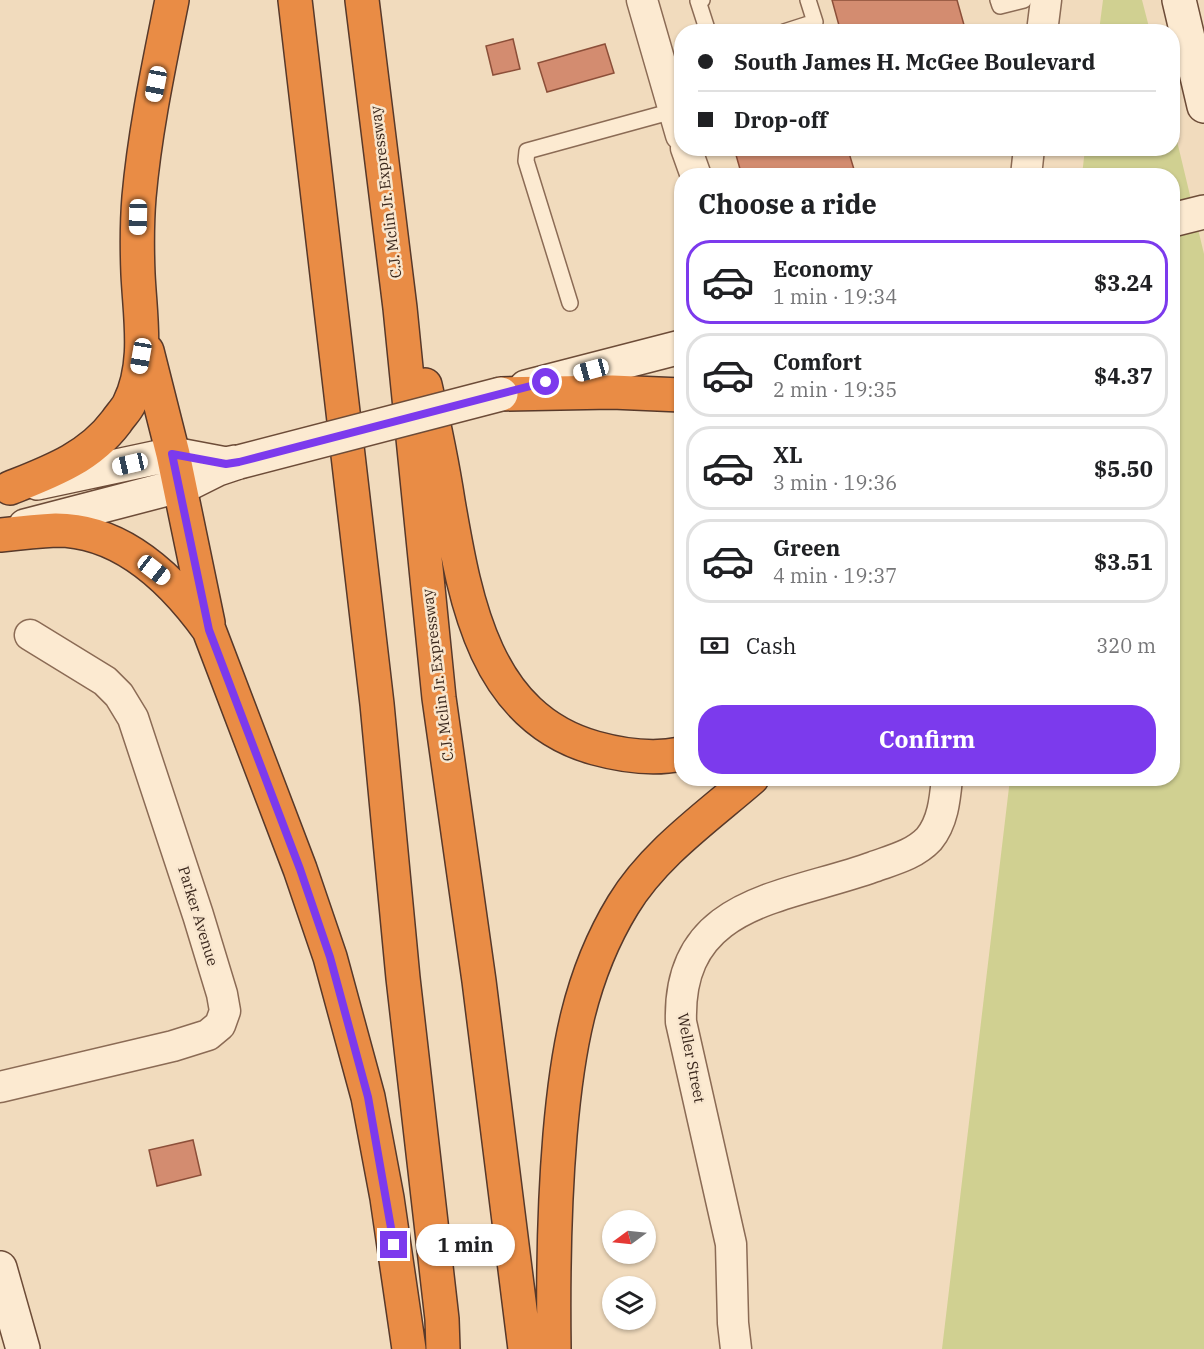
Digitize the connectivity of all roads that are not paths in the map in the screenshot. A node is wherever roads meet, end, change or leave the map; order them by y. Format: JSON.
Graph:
{"nodes":[{"id":1,"x":172,"y":0,"type":"edge"},
{"id":2,"x":295,"y":0,"type":"edge"},
{"id":3,"x":362,"y":0,"type":"edge"},
{"id":4,"x":642,"y":0,"type":"edge"},
{"id":5,"x":702,"y":0,"type":"edge"},
{"id":6,"x":808,"y":0,"type":"edge"},
{"id":7,"x":998,"y":0,"type":"edge"},
{"id":8,"x":1024,"y":0,"type":"edge"},
{"id":9,"x":1046,"y":0,"type":"edge"},
{"id":10,"x":1179,"y":0,"type":"edge"},
{"id":11,"x":705,"y":24,"type":"edge"},
{"id":12,"x":809,"y":24,"type":"edge"},
{"id":13,"x":1043,"y":24,"type":"edge"},
{"id":14,"x":671,"y":66,"type":"edge"},
{"id":15,"x":674,"y":94,"type":"edge"},
{"id":16,"x":1204,"y":106,"type":"edge"},
{"id":17,"x":674,"y":124,"type":"edge"},
{"id":18,"x":1204,"y":212,"type":"edge"},
{"id":19,"x":1180,"y":218,"type":"edge"},
{"id":20,"x":396,"y":282,"type":"junction"},
{"id":21,"x":570,"y":303,"type":"dead end"},
{"id":22,"x":142,"y":329,"type":"junction"},
{"id":23,"x":674,"y":349,"type":"edge"},
{"id":24,"x":674,"y":393,"type":"edge"},
{"id":25,"x":501,"y":394,"type":"junction"},
{"id":26,"x":172,"y":454,"type":"junction"},
{"id":27,"x":239,"y":462,"type":"junction"},
{"id":28,"x":179,"y":487,"type":"junction"},
{"id":29,"x":5,"y":490,"type":"edge"},
{"id":30,"x":0,"y":534,"type":"edge"},
{"id":31,"x":209,"y":630,"type":"junction"},
{"id":32,"x":30,"y":634,"type":"dead end"},
{"id":33,"x":674,"y":755,"type":"edge"},
{"id":34,"x":743,"y":786,"type":"edge"},
{"id":35,"x":946,"y":786,"type":"edge"},
{"id":36,"x":0,"y":1087,"type":"edge"},
{"id":37,"x":0,"y":1268,"type":"edge"},
{"id":38,"x":23,"y":1349,"type":"edge"},
{"id":39,"x":409,"y":1349,"type":"edge"},
{"id":40,"x":443,"y":1349,"type":"edge"},
{"id":41,"x":525,"y":1349,"type":"edge"},
{"id":42,"x":554,"y":1349,"type":"edge"},
{"id":43,"x":736,"y":1349,"type":"edge"}],
"edges":[{"from":1,"to":22,"type":"highway"},
{"from":2,"to":40,"type":"highway"},
{"from":3,"to":20,"type":"highway","name":"C.J. Mclin Jr. Expressway"},
{"from":4,"to":14,"type":"street"},
{"from":5,"to":11,"type":"lane"},
{"from":6,"to":12,"type":"lane"},
{"from":7,"to":8,"type":"lane"},
{"from":9,"to":13,"type":"street"},
{"from":10,"to":16,"type":"main road"},
{"from":14,"to":15,"type":"street"},
{"from":17,"to":21,"type":"lane"},
{"from":18,"to":19,"type":"main road"},
{"from":20,"to":33,"type":"highway"},
{"from":20,"to":41,"type":"highway","name":"C.J. Mclin Jr. Expressway"},
{"from":22,"to":26,"type":"highway"},
{"from":22,"to":29,"type":"highway"},
{"from":23,"to":25,"type":"main road"},
{"from":24,"to":25,"type":"highway"},
{"from":25,"to":27,"type":"main road","bridge":true},
{"from":26,"to":27,"type":"main road"},
{"from":26,"to":28,"type":"highway"},
{"from":26,"to":29,"type":"main road"},
{"from":27,"to":28,"type":"main road"},
{"from":28,"to":30,"type":"main road"},
{"from":28,"to":31,"type":"highway"},
{"from":30,"to":31,"type":"highway"},
{"from":31,"to":39,"type":"highway"},
{"from":32,"to":36,"type":"street","name":"Parker Avenue"},
{"from":34,"to":42,"type":"highway"},
{"from":35,"to":43,"type":"street","name":"Weller Street"},
{"from":37,"to":38,"type":"main road"}]}
